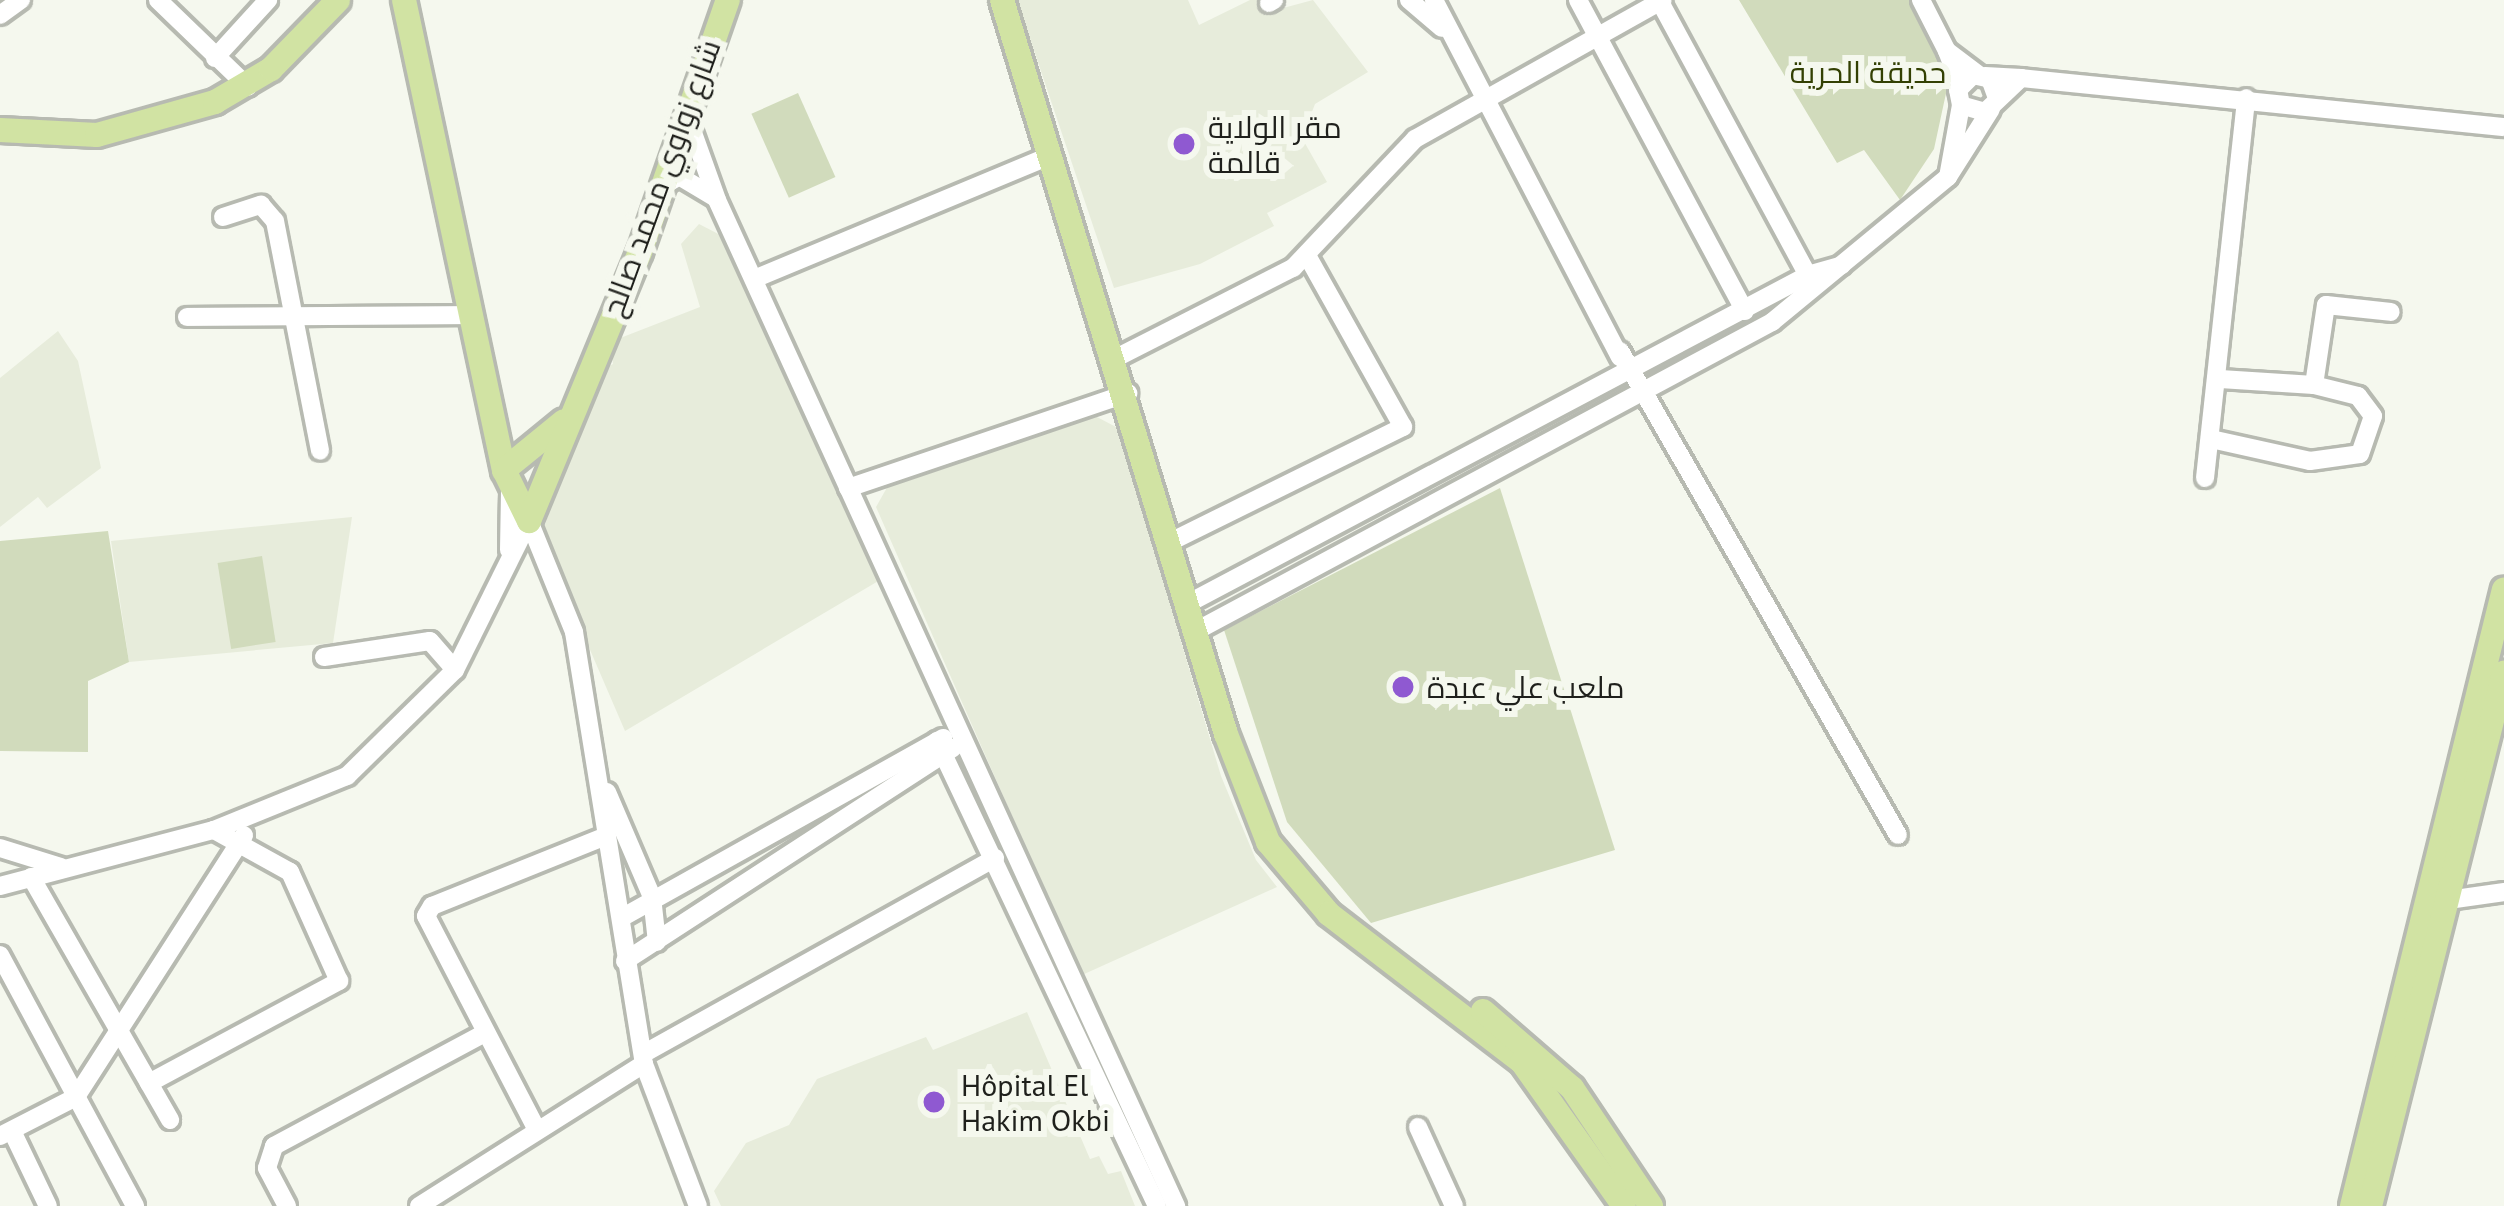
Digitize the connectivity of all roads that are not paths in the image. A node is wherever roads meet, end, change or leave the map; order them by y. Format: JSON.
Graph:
{"nodes":[{"id":1,"x":21,"y":0,"type":"edge"},
{"id":2,"x":158,"y":0,"type":"edge"},
{"id":3,"x":268,"y":0,"type":"edge"},
{"id":4,"x":338,"y":0,"type":"edge"},
{"id":5,"x":404,"y":0,"type":"edge"},
{"id":6,"x":728,"y":0,"type":"edge"},
{"id":7,"x":1002,"y":0,"type":"edge"},
{"id":8,"x":1409,"y":0,"type":"edge"},
{"id":9,"x":1434,"y":0,"type":"edge"},
{"id":10,"x":1578,"y":0,"type":"edge"},
{"id":11,"x":1921,"y":0,"type":"edge"},
{"id":12,"x":1661,"y":1,"type":"edge"},
{"id":13,"x":0,"y":15,"type":"edge"},
{"id":14,"x":1597,"y":32,"type":"junction"},
{"id":15,"x":1453,"y":36,"type":"junction"},
{"id":16,"x":215,"y":58,"type":"junction"},
{"id":17,"x":2021,"y":78,"type":"junction"},
{"id":18,"x":1971,"y":85,"type":"junction"},
{"id":19,"x":248,"y":87,"type":"junction"},
{"id":20,"x":1487,"y":94,"type":"junction"},
{"id":21,"x":2246,"y":98,"type":"junction"},
{"id":22,"x":1994,"y":103,"type":"junction"},
{"id":23,"x":685,"y":112,"type":"junction"},
{"id":24,"x":2504,"y":127,"type":"edge"},
{"id":25,"x":0,"y":130,"type":"edge"},
{"id":26,"x":1052,"y":155,"type":"junction"},
{"id":27,"x":1948,"y":177,"type":"junction"},
{"id":28,"x":658,"y":188,"type":"junction"},
{"id":29,"x":717,"y":200,"type":"junction"},
{"id":30,"x":224,"y":217,"type":"dead end"},
{"id":31,"x":1308,"y":256,"type":"junction"},
{"id":32,"x":1847,"y":263,"type":"junction"},
{"id":33,"x":1808,"y":275,"type":"junction"},
{"id":34,"x":754,"y":279,"type":"junction"},
{"id":35,"x":1745,"y":311,"type":"junction"},
{"id":36,"x":2391,"y":312,"type":"dead end"},
{"id":37,"x":471,"y":315,"type":"junction"},
{"id":38,"x":187,"y":316,"type":"dead end"},
{"id":39,"x":293,"y":316,"type":"junction"},
{"id":40,"x":1116,"y":358,"type":"junction"},
{"id":41,"x":2220,"y":379,"type":"junction"},
{"id":42,"x":1637,"y":382,"type":"junction"},
{"id":43,"x":2314,"y":385,"type":"junction"},
{"id":44,"x":1128,"y":393,"type":"junction"},
{"id":45,"x":564,"y":422,"type":"junction"},
{"id":46,"x":499,"y":430,"type":"junction"},
{"id":47,"x":2212,"y":440,"type":"junction"},
{"id":48,"x":526,"y":450,"type":"junction"},
{"id":49,"x":320,"y":451,"type":"dead end"},
{"id":50,"x":548,"y":472,"type":"junction"},
{"id":51,"x":2205,"y":478,"type":"dead end"},
{"id":52,"x":507,"y":482,"type":"junction"},
{"id":53,"x":848,"y":488,"type":"junction"},
{"id":54,"x":529,"y":521,"type":"junction"},
{"id":55,"x":1170,"y":542,"type":"junction"},
{"id":56,"x":550,"y":571,"type":"junction"},
{"id":57,"x":502,"y":578,"type":"junction"},
{"id":58,"x":2504,"y":589,"type":"edge"},
{"id":59,"x":1187,"y":604,"type":"junction"},
{"id":60,"x":1196,"y":632,"type":"junction"},
{"id":61,"x":324,"y":657,"type":"dead end"},
{"id":62,"x":455,"y":670,"type":"junction"},
{"id":63,"x":2504,"y":673,"type":"edge"},
{"id":64,"x":961,"y":736,"type":"junction"},
{"id":65,"x":940,"y":747,"type":"junction"},
{"id":66,"x":593,"y":760,"type":"junction"},
{"id":67,"x":256,"y":816,"type":"junction"},
{"id":68,"x":214,"y":830,"type":"junction"},
{"id":69,"x":1898,"y":835,"type":"dead end"},
{"id":70,"x":606,"y":836,"type":"junction"},
{"id":71,"x":240,"y":842,"type":"junction"},
{"id":72,"x":0,"y":848,"type":"edge"},
{"id":73,"x":995,"y":858,"type":"junction"},
{"id":74,"x":61,"y":867,"type":"junction"},
{"id":75,"x":31,"y":877,"type":"junction"},
{"id":76,"x":0,"y":886,"type":"edge"},
{"id":77,"x":2504,"y":892,"type":"edge"},
{"id":78,"x":652,"y":897,"type":"junction"},
{"id":79,"x":2448,"y":900,"type":"junction"},
{"id":80,"x":623,"y":917,"type":"junction"},
{"id":81,"x":657,"y":942,"type":"junction"},
{"id":82,"x":0,"y":955,"type":"edge"},
{"id":83,"x":625,"y":961,"type":"junction"},
{"id":84,"x":1442,"y":994,"type":"junction"},
{"id":85,"x":485,"y":1033,"type":"junction"},
{"id":86,"x":115,"y":1034,"type":"junction"},
{"id":87,"x":644,"y":1059,"type":"junction"},
{"id":88,"x":148,"y":1083,"type":"junction"},
{"id":89,"x":76,"y":1097,"type":"junction"},
{"id":90,"x":170,"y":1120,"type":"dead end"},
{"id":91,"x":1418,"y":1127,"type":"dead end"},
{"id":92,"x":537,"y":1130,"type":"junction"},
{"id":93,"x":6,"y":1133,"type":"edge"},
{"id":94,"x":695,"y":1200,"type":"edge"},
{"id":95,"x":1447,"y":1204,"type":"edge"},
{"id":96,"x":48,"y":1206,"type":"edge"},
{"id":97,"x":134,"y":1206,"type":"edge"},
{"id":98,"x":287,"y":1206,"type":"edge"},
{"id":99,"x":418,"y":1206,"type":"edge"},
{"id":100,"x":672,"y":1206,"type":"edge"},
{"id":101,"x":1157,"y":1206,"type":"edge"},
{"id":102,"x":1176,"y":1206,"type":"edge"},
{"id":103,"x":1624,"y":1206,"type":"edge"},
{"id":104,"x":1651,"y":1206,"type":"edge"},
{"id":105,"x":2352,"y":1206,"type":"edge"},
{"id":106,"x":2370,"y":1206,"type":"edge"}],
"edges":[{"from":1,"to":13,"type":"street"},
{"from":2,"to":16,"type":"street"},
{"from":3,"to":16,"type":"street"},
{"from":4,"to":19,"type":"main road"},
{"from":5,"to":37,"type":"main road"},
{"from":6,"to":23,"type":"main road","name":"شارع زواوي محمد صالح"},
{"from":7,"to":26,"type":"main road"},
{"from":8,"to":15,"type":"street"},
{"from":9,"to":15,"type":"street"},
{"from":10,"to":14,"type":"street"},
{"from":11,"to":18,"type":"street"},
{"from":12,"to":14,"type":"street"},
{"from":12,"to":33,"type":"street"},
{"from":14,"to":20,"type":"street"},
{"from":14,"to":35,"type":"street"},
{"from":15,"to":20,"type":"street"},
{"from":16,"to":19,"type":"street"},
{"from":17,"to":18,"type":"street"},
{"from":17,"to":21,"type":"street"},
{"from":17,"to":22,"type":"street"},
{"from":18,"to":22,"type":"street"},
{"from":18,"to":22,"type":"street"},
{"from":18,"to":27,"type":"street"},
{"from":19,"to":25,"type":"main road"},
{"from":20,"to":31,"type":"street"},
{"from":20,"to":42,"type":"street"},
{"from":21,"to":24,"type":"street"},
{"from":21,"to":41,"type":"street"},
{"from":22,"to":27,"type":"street"},
{"from":23,"to":28,"type":"main road","name":"شارع زواوي محمد صالح"},
{"from":23,"to":29,"type":"street"},
{"from":26,"to":34,"type":"street"},
{"from":26,"to":40,"type":"main road"},
{"from":27,"to":32,"type":"street"},
{"from":28,"to":29,"type":"street"},
{"from":28,"to":45,"type":"main road","name":"شارع زواوي محمد صالح"},
{"from":29,"to":34,"type":"street"},
{"from":30,"to":39,"type":"street"},
{"from":31,"to":40,"type":"street"},
{"from":31,"to":55,"type":"street"},
{"from":32,"to":33,"type":"street"},
{"from":32,"to":42,"type":"street"},
{"from":33,"to":35,"type":"street"},
{"from":34,"to":53,"type":"street"},
{"from":35,"to":42,"type":"street"},
{"from":36,"to":43,"type":"street"},
{"from":37,"to":39,"type":"street"},
{"from":37,"to":46,"type":"main road"},
{"from":38,"to":39,"type":"street"},
{"from":39,"to":49,"type":"street"},
{"from":40,"to":44,"type":"main road"},
{"from":41,"to":43,"type":"street"},
{"from":41,"to":47,"type":"street"},
{"from":42,"to":59,"type":"street"},
{"from":42,"to":60,"type":"street"},
{"from":42,"to":69,"type":"street"},
{"from":43,"to":47,"type":"street"},
{"from":44,"to":53,"type":"street"},
{"from":44,"to":55,"type":"main road"},
{"from":45,"to":48,"type":"main road","name":"شارع زواوي محمد صالح"},
{"from":45,"to":50,"type":"main road","name":"شارع زواوي محمد صالح"},
{"from":46,"to":48,"type":"main road"},
{"from":46,"to":52,"type":"main road"},
{"from":47,"to":51,"type":"street"},
{"from":48,"to":50,"type":"main road"},
{"from":48,"to":52,"type":"main road","name":"شارع زواوي محمد صالح"},
{"from":50,"to":54,"type":"main road","name":"شارع زواوي محمد صالح"},
{"from":52,"to":54,"type":"main road"},
{"from":52,"to":57,"type":"street"},
{"from":53,"to":64,"type":"street"},
{"from":54,"to":56,"type":"street"},
{"from":54,"to":57,"type":"street"},
{"from":55,"to":59,"type":"main road"},
{"from":56,"to":57,"type":"street"},
{"from":56,"to":66,"type":"street"},
{"from":57,"to":62,"type":"street"},
{"from":58,"to":105,"type":"main road"},
{"from":59,"to":60,"type":"main road"},
{"from":60,"to":84,"type":"main road"},
{"from":61,"to":62,"type":"street"},
{"from":62,"to":67,"type":"street"},
{"from":63,"to":79,"type":"main road"},
{"from":64,"to":65,"type":"street"},
{"from":64,"to":102,"type":"street"},
{"from":65,"to":73,"type":"street"},
{"from":65,"to":78,"type":"street"},
{"from":65,"to":81,"type":"street"},
{"from":66,"to":70,"type":"street"},
{"from":66,"to":78,"type":"street"},
{"from":67,"to":68,"type":"street"},
{"from":67,"to":71,"type":"street"},
{"from":68,"to":71,"type":"street"},
{"from":68,"to":74,"type":"street"},
{"from":70,"to":80,"type":"street"},
{"from":70,"to":85,"type":"street"},
{"from":71,"to":86,"type":"street"},
{"from":71,"to":88,"type":"street"},
{"from":72,"to":74,"type":"street"},
{"from":73,"to":87,"type":"street"},
{"from":73,"to":101,"type":"street"},
{"from":74,"to":75,"type":"street"},
{"from":75,"to":76,"type":"street"},
{"from":75,"to":86,"type":"street"},
{"from":77,"to":79,"type":"street"},
{"from":78,"to":80,"type":"street"},
{"from":78,"to":81,"type":"street"},
{"from":79,"to":106,"type":"main road"},
{"from":80,"to":83,"type":"street"},
{"from":81,"to":83,"type":"street"},
{"from":82,"to":89,"type":"street"},
{"from":83,"to":87,"type":"street"},
{"from":84,"to":103,"type":"main road"},
{"from":84,"to":104,"type":"main road"},
{"from":85,"to":92,"type":"street"},
{"from":85,"to":98,"type":"street"},
{"from":86,"to":88,"type":"street"},
{"from":86,"to":89,"type":"street"},
{"from":87,"to":92,"type":"street"},
{"from":87,"to":94,"type":"street"},
{"from":88,"to":90,"type":"street"},
{"from":89,"to":93,"type":"street"},
{"from":89,"to":97,"type":"street"},
{"from":91,"to":95,"type":"street"},
{"from":92,"to":99,"type":"street"},
{"from":93,"to":96,"type":"street"},
{"from":94,"to":100,"type":"street"}]}
